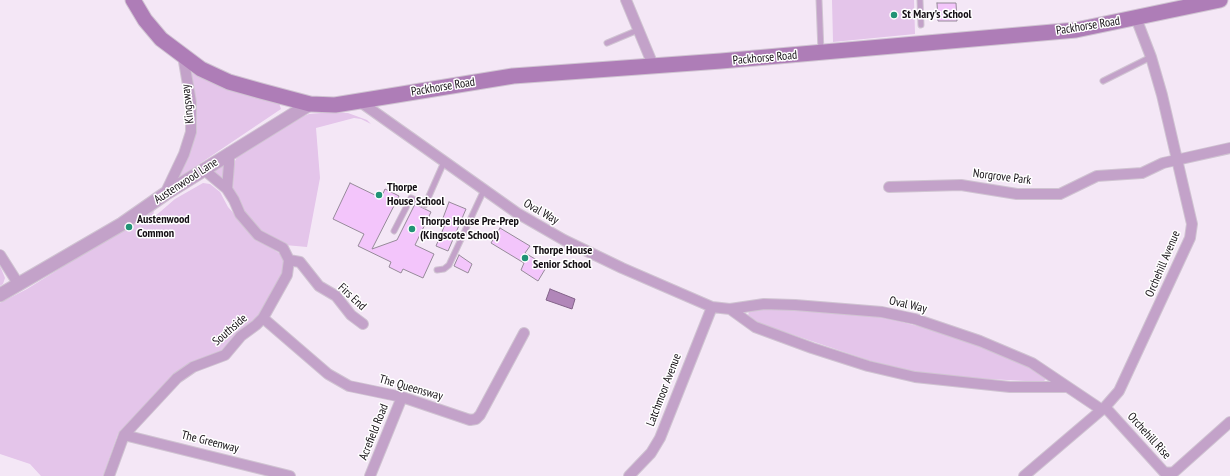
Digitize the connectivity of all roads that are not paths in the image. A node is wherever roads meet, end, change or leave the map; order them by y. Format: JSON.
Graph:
{"nodes":[{"id":1,"x":133,"y":0,"type":"edge"},
{"id":2,"x":626,"y":0,"type":"edge"},
{"id":3,"x":819,"y":0,"type":"edge"},
{"id":4,"x":920,"y":0,"type":"edge"},
{"id":5,"x":1220,"y":0,"type":"edge"},
{"id":6,"x":1174,"y":5,"type":"edge"},
{"id":7,"x":1136,"y":18,"type":"junction"},
{"id":8,"x":921,"y":25,"type":"dead end"},
{"id":9,"x":638,"y":30,"type":"junction"},
{"id":10,"x":607,"y":43,"type":"dead end"},
{"id":11,"x":821,"y":53,"type":"junction"},
{"id":12,"x":183,"y":56,"type":"junction"},
{"id":13,"x":1151,"y":57,"type":"junction"},
{"id":14,"x":654,"y":65,"type":"junction"},
{"id":15,"x":1103,"y":81,"type":"dead end"},
{"id":16,"x":359,"y":101,"type":"junction"},
{"id":17,"x":310,"y":104,"type":"junction"},
{"id":18,"x":1230,"y":148,"type":"edge"},
{"id":19,"x":229,"y":153,"type":"junction"},
{"id":20,"x":1177,"y":160,"type":"junction"},
{"id":21,"x":444,"y":162,"type":"junction"},
{"id":22,"x":203,"y":169,"type":"junction"},
{"id":23,"x":889,"y":187,"type":"dead end"},
{"id":24,"x":227,"y":189,"type":"junction"},
{"id":25,"x":484,"y":190,"type":"junction"},
{"id":26,"x":165,"y":194,"type":"junction"},
{"id":27,"x":394,"y":231,"type":"dead end"},
{"id":28,"x":0,"y":255,"type":"edge"},
{"id":29,"x":289,"y":260,"type":"junction"},
{"id":30,"x":437,"y":270,"type":"dead end"},
{"id":31,"x":19,"y":285,"type":"junction"},
{"id":32,"x":0,"y":295,"type":"edge"},
{"id":33,"x":712,"y":307,"type":"junction"},
{"id":34,"x":730,"y":309,"type":"junction"},
{"id":35,"x":263,"y":318,"type":"junction"},
{"id":36,"x":363,"y":324,"type":"dead end"},
{"id":37,"x":524,"y":334,"type":"dead end"},
{"id":38,"x":1066,"y":387,"type":"junction"},
{"id":39,"x":402,"y":397,"type":"junction"},
{"id":40,"x":1104,"y":409,"type":"junction"},
{"id":41,"x":1230,"y":422,"type":"edge"},
{"id":42,"x":124,"y":435,"type":"junction"},
{"id":43,"x":1168,"y":475,"type":"edge"},
{"id":44,"x":109,"y":476,"type":"edge"},
{"id":45,"x":290,"y":476,"type":"edge"},
{"id":46,"x":370,"y":476,"type":"edge"},
{"id":47,"x":629,"y":476,"type":"edge"},
{"id":48,"x":1024,"y":476,"type":"edge"}],
"edges":[{"from":1,"to":12,"type":"main road","name":"Kingsway"},
{"from":2,"to":9,"type":"street"},
{"from":3,"to":11,"type":"lane"},
{"from":4,"to":8,"type":"lane"},
{"from":5,"to":6,"type":"main road","name":"Packhorse Road"},
{"from":6,"to":7,"type":"main road","name":"Packhorse Road"},
{"from":7,"to":11,"type":"main road","name":"Packhorse Road"},
{"from":7,"to":13,"type":"street","name":"Orchehill Avenue"},
{"from":9,"to":10,"type":"lane"},
{"from":9,"to":14,"type":"street"},
{"from":11,"to":14,"type":"main road","name":"Packhorse Road"},
{"from":12,"to":17,"type":"main road","name":"Kingsway"},
{"from":12,"to":26,"type":"street","name":"Kingsway"},
{"from":13,"to":15,"type":"lane"},
{"from":13,"to":20,"type":"street","name":"Orchehill Avenue"},
{"from":14,"to":16,"type":"main road","name":"Packhorse Road"},
{"from":16,"to":17,"type":"main road","name":"Packhorse Road"},
{"from":16,"to":21,"type":"street","name":"Oval Way"},
{"from":17,"to":19,"type":"street","name":"Austenwood Lane"},
{"from":18,"to":20,"type":"street","name":"Norgrove Park"},
{"from":19,"to":22,"type":"street","name":"Austenwood Lane"},
{"from":19,"to":24,"type":"street"},
{"from":20,"to":23,"type":"street","name":"Norgrove Park"},
{"from":20,"to":40,"type":"street","name":"Orchehill Avenue"},
{"from":21,"to":25,"type":"street","name":"Oval Way"},
{"from":21,"to":27,"type":"lane"},
{"from":22,"to":24,"type":"street"},
{"from":22,"to":26,"type":"street","name":"Austenwood Lane"},
{"from":24,"to":29,"type":"street"},
{"from":25,"to":30,"type":"lane"},
{"from":25,"to":33,"type":"street","name":"Oval Way"},
{"from":26,"to":31,"type":"street","name":"Austenwood Lane"},
{"from":28,"to":31,"type":"street"},
{"from":29,"to":35,"type":"street","name":"Southside"},
{"from":29,"to":36,"type":"street","name":"Firs End"},
{"from":31,"to":32,"type":"street","name":"Austenwood Lane"},
{"from":33,"to":34,"type":"street","name":"Oval Way"},
{"from":33,"to":47,"type":"street","name":"Latchmoor Avenue"},
{"from":34,"to":38,"type":"street","name":"Oval Way"},
{"from":34,"to":38,"type":"street","name":"Oval Way"},
{"from":35,"to":39,"type":"street","name":"The Queensway"},
{"from":35,"to":42,"type":"street","name":"Southside"},
{"from":37,"to":39,"type":"street","name":"The Queensway"},
{"from":38,"to":40,"type":"street","name":"Oval Way"},
{"from":39,"to":46,"type":"street","name":"Acrefield Road"},
{"from":40,"to":43,"type":"street","name":"Orchehill Rise"},
{"from":40,"to":48,"type":"street","name":"Orchehill Avenue"},
{"from":41,"to":43,"type":"street","name":"Orchehill Rise"},
{"from":42,"to":44,"type":"street","name":"Southside"},
{"from":42,"to":45,"type":"street","name":"The Greenway"}]}
